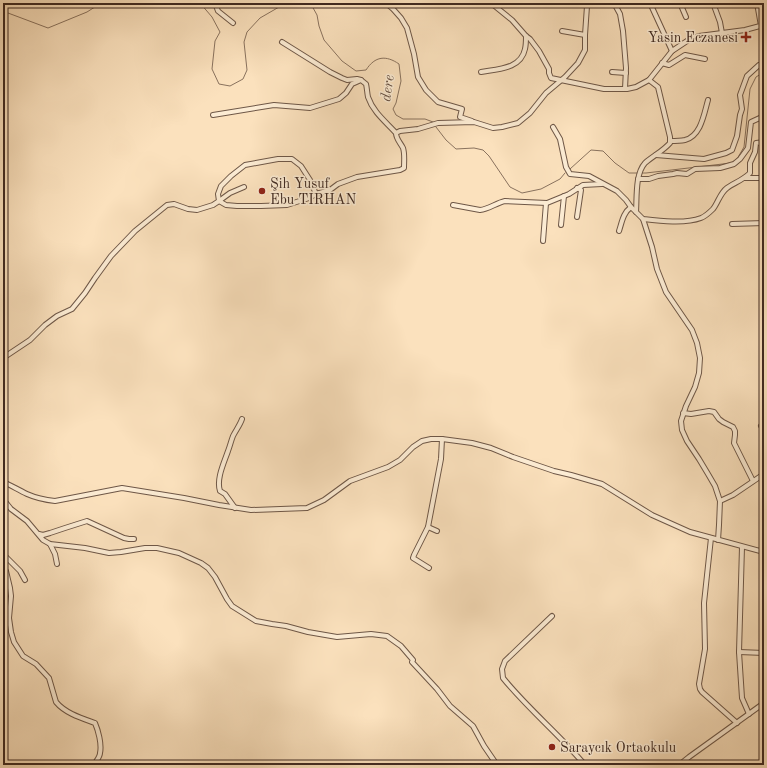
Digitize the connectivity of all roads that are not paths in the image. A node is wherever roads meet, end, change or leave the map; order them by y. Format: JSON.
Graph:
{"nodes":[{"id":1,"x":214,"y":3,"type":"edge"},
{"id":2,"x":386,"y":3,"type":"edge"},
{"id":3,"x":491,"y":3,"type":"edge"},
{"id":4,"x":592,"y":3,"type":"edge"},
{"id":5,"x":614,"y":3,"type":"edge"},
{"id":6,"x":650,"y":3,"type":"edge"},
{"id":7,"x":680,"y":3,"type":"edge"},
{"id":8,"x":713,"y":3,"type":"edge"},
{"id":9,"x":757,"y":3,"type":"edge"},
{"id":10,"x":586,"y":5,"type":"edge"},
{"id":11,"x":686,"y":17,"type":"dead end"},
{"id":12,"x":233,"y":23,"type":"dead end"},
{"id":13,"x":762,"y":26,"type":"edge"},
{"id":14,"x":562,"y":31,"type":"dead end"},
{"id":15,"x":585,"y":34,"type":"junction"},
{"id":16,"x":722,"y":34,"type":"junction"},
{"id":17,"x":526,"y":36,"type":"junction"},
{"id":18,"x":282,"y":42,"type":"dead end"},
{"id":19,"x":672,"y":51,"type":"junction"},
{"id":20,"x":705,"y":59,"type":"dead end"},
{"id":21,"x":662,"y":63,"type":"junction"},
{"id":22,"x":764,"y":64,"type":"edge"},
{"id":23,"x":481,"y":72,"type":"dead end"},
{"id":24,"x":612,"y":72,"type":"dead end"},
{"id":25,"x":626,"y":72,"type":"junction"},
{"id":26,"x":361,"y":80,"type":"junction"},
{"id":27,"x":649,"y":80,"type":"junction"},
{"id":28,"x":560,"y":81,"type":"junction"},
{"id":29,"x":624,"y":89,"type":"junction"},
{"id":30,"x":708,"y":100,"type":"dead end"},
{"id":31,"x":213,"y":115,"type":"dead end"},
{"id":32,"x":764,"y":116,"type":"edge"},
{"id":33,"x":474,"y":122,"type":"junction"},
{"id":34,"x":553,"y":127,"type":"dead end"},
{"id":35,"x":396,"y":133,"type":"junction"},
{"id":36,"x":670,"y":141,"type":"junction"},
{"id":37,"x":764,"y":142,"type":"edge"},
{"id":38,"x":656,"y":155,"type":"junction"},
{"id":39,"x":639,"y":177,"type":"junction"},
{"id":40,"x":745,"y":178,"type":"junction"},
{"id":41,"x":764,"y":178,"type":"edge"},
{"id":42,"x":602,"y":184,"type":"junction"},
{"id":43,"x":244,"y":186,"type":"dead end"},
{"id":44,"x":577,"y":188,"type":"junction"},
{"id":45,"x":316,"y":194,"type":"junction"},
{"id":46,"x":564,"y":196,"type":"junction"},
{"id":47,"x":218,"y":201,"type":"junction"},
{"id":48,"x":546,"y":203,"type":"junction"},
{"id":49,"x":453,"y":204,"type":"dead end"},
{"id":50,"x":631,"y":207,"type":"junction"},
{"id":51,"x":636,"y":212,"type":"junction"},
{"id":52,"x":577,"y":217,"type":"dead end"},
{"id":53,"x":643,"y":219,"type":"junction"},
{"id":54,"x":764,"y":223,"type":"edge"},
{"id":55,"x":732,"y":224,"type":"dead end"},
{"id":56,"x":561,"y":226,"type":"dead end"},
{"id":57,"x":620,"y":231,"type":"dead end"},
{"id":58,"x":543,"y":241,"type":"dead end"},
{"id":59,"x":3,"y":358,"type":"edge"},
{"id":60,"x":683,"y":414,"type":"junction"},
{"id":61,"x":242,"y":419,"type":"dead end"},
{"id":62,"x":442,"y":439,"type":"junction"},
{"id":63,"x":764,"y":474,"type":"edge"},
{"id":64,"x":753,"y":481,"type":"junction"},
{"id":65,"x":3,"y":482,"type":"edge"},
{"id":66,"x":3,"y":499,"type":"edge"},
{"id":67,"x":720,"y":500,"type":"junction"},
{"id":68,"x":235,"y":508,"type":"junction"},
{"id":69,"x":428,"y":527,"type":"junction"},
{"id":70,"x":437,"y":531,"type":"dead end"},
{"id":71,"x":37,"y":533,"type":"junction"},
{"id":72,"x":711,"y":538,"type":"junction"},
{"id":73,"x":134,"y":539,"type":"dead end"},
{"id":74,"x":718,"y":540,"type":"junction"},
{"id":75,"x":50,"y":544,"type":"junction"},
{"id":76,"x":742,"y":547,"type":"junction"},
{"id":77,"x":764,"y":552,"type":"edge"},
{"id":78,"x":3,"y":554,"type":"edge"},
{"id":79,"x":57,"y":564,"type":"dead end"},
{"id":80,"x":3,"y":568,"type":"edge"},
{"id":81,"x":429,"y":568,"type":"dead end"},
{"id":82,"x":24,"y":580,"type":"dead end"},
{"id":83,"x":552,"y":616,"type":"dead end"},
{"id":84,"x":739,"y":652,"type":"junction"},
{"id":85,"x":764,"y":653,"type":"edge"},
{"id":86,"x":764,"y":703,"type":"edge"},
{"id":87,"x":749,"y":714,"type":"junction"},
{"id":88,"x":737,"y":723,"type":"junction"},
{"id":89,"x":94,"y":765,"type":"edge"},
{"id":90,"x":497,"y":765,"type":"edge"},
{"id":91,"x":585,"y":765,"type":"edge"},
{"id":92,"x":679,"y":765,"type":"edge"}],
"edges":[{"from":1,"to":12,"type":"street"},
{"from":2,"to":33,"type":"street"},
{"from":3,"to":17,"type":"street"},
{"from":4,"to":10,"type":"street"},
{"from":5,"to":25,"type":"street"},
{"from":6,"to":19,"type":"street"},
{"from":7,"to":11,"type":"street"},
{"from":8,"to":16,"type":"street"},
{"from":9,"to":13,"type":"street"},
{"from":10,"to":15,"type":"street"},
{"from":13,"to":16,"type":"street"},
{"from":14,"to":15,"type":"street"},
{"from":15,"to":28,"type":"street"},
{"from":16,"to":19,"type":"street"},
{"from":17,"to":23,"type":"street"},
{"from":17,"to":28,"type":"street"},
{"from":18,"to":26,"type":"street"},
{"from":19,"to":21,"type":"street"},
{"from":20,"to":21,"type":"street"},
{"from":21,"to":27,"type":"street"},
{"from":22,"to":38,"type":"street"},
{"from":24,"to":25,"type":"street"},
{"from":25,"to":29,"type":"street"},
{"from":26,"to":31,"type":"street"},
{"from":26,"to":35,"type":"street"},
{"from":27,"to":29,"type":"street"},
{"from":27,"to":36,"type":"street"},
{"from":28,"to":29,"type":"street"},
{"from":28,"to":33,"type":"street"},
{"from":30,"to":36,"type":"street"},
{"from":32,"to":39,"type":"street"},
{"from":33,"to":35,"type":"street"},
{"from":34,"to":42,"type":"street"},
{"from":35,"to":45,"type":"street"},
{"from":36,"to":38,"type":"street"},
{"from":37,"to":40,"type":"street"},
{"from":38,"to":39,"type":"street"},
{"from":39,"to":51,"type":"street"},
{"from":40,"to":41,"type":"street"},
{"from":40,"to":53,"type":"street"},
{"from":42,"to":44,"type":"street"},
{"from":42,"to":50,"type":"street"},
{"from":43,"to":47,"type":"street"},
{"from":44,"to":46,"type":"street"},
{"from":44,"to":52,"type":"street"},
{"from":45,"to":47,"type":"street"},
{"from":45,"to":47,"type":"street"},
{"from":46,"to":48,"type":"street"},
{"from":46,"to":56,"type":"street"},
{"from":47,"to":59,"type":"street"},
{"from":48,"to":49,"type":"street"},
{"from":48,"to":58,"type":"street"},
{"from":50,"to":51,"type":"street"},
{"from":50,"to":57,"type":"street"},
{"from":51,"to":53,"type":"street"},
{"from":53,"to":60,"type":"street"},
{"from":54,"to":55,"type":"street"},
{"from":60,"to":64,"type":"street"},
{"from":60,"to":67,"type":"street"},
{"from":61,"to":68,"type":"street"},
{"from":62,"to":68,"type":"street"},
{"from":62,"to":69,"type":"street"},
{"from":62,"to":72,"type":"street"},
{"from":63,"to":64,"type":"street"},
{"from":64,"to":67,"type":"street"},
{"from":65,"to":68,"type":"street"},
{"from":66,"to":71,"type":"street"},
{"from":67,"to":74,"type":"street"},
{"from":69,"to":70,"type":"street"},
{"from":69,"to":81,"type":"street"},
{"from":71,"to":73,"type":"street"},
{"from":71,"to":75,"type":"street"},
{"from":72,"to":74,"type":"street"},
{"from":72,"to":88,"type":"street"},
{"from":74,"to":76,"type":"street"},
{"from":75,"to":79,"type":"street"},
{"from":75,"to":90,"type":"street"},
{"from":76,"to":77,"type":"street"},
{"from":76,"to":84,"type":"street"},
{"from":78,"to":82,"type":"street"},
{"from":80,"to":89,"type":"street"},
{"from":83,"to":91,"type":"street"},
{"from":84,"to":85,"type":"street"},
{"from":84,"to":87,"type":"street"},
{"from":86,"to":87,"type":"street"},
{"from":87,"to":88,"type":"street"},
{"from":88,"to":92,"type":"street"}]}
